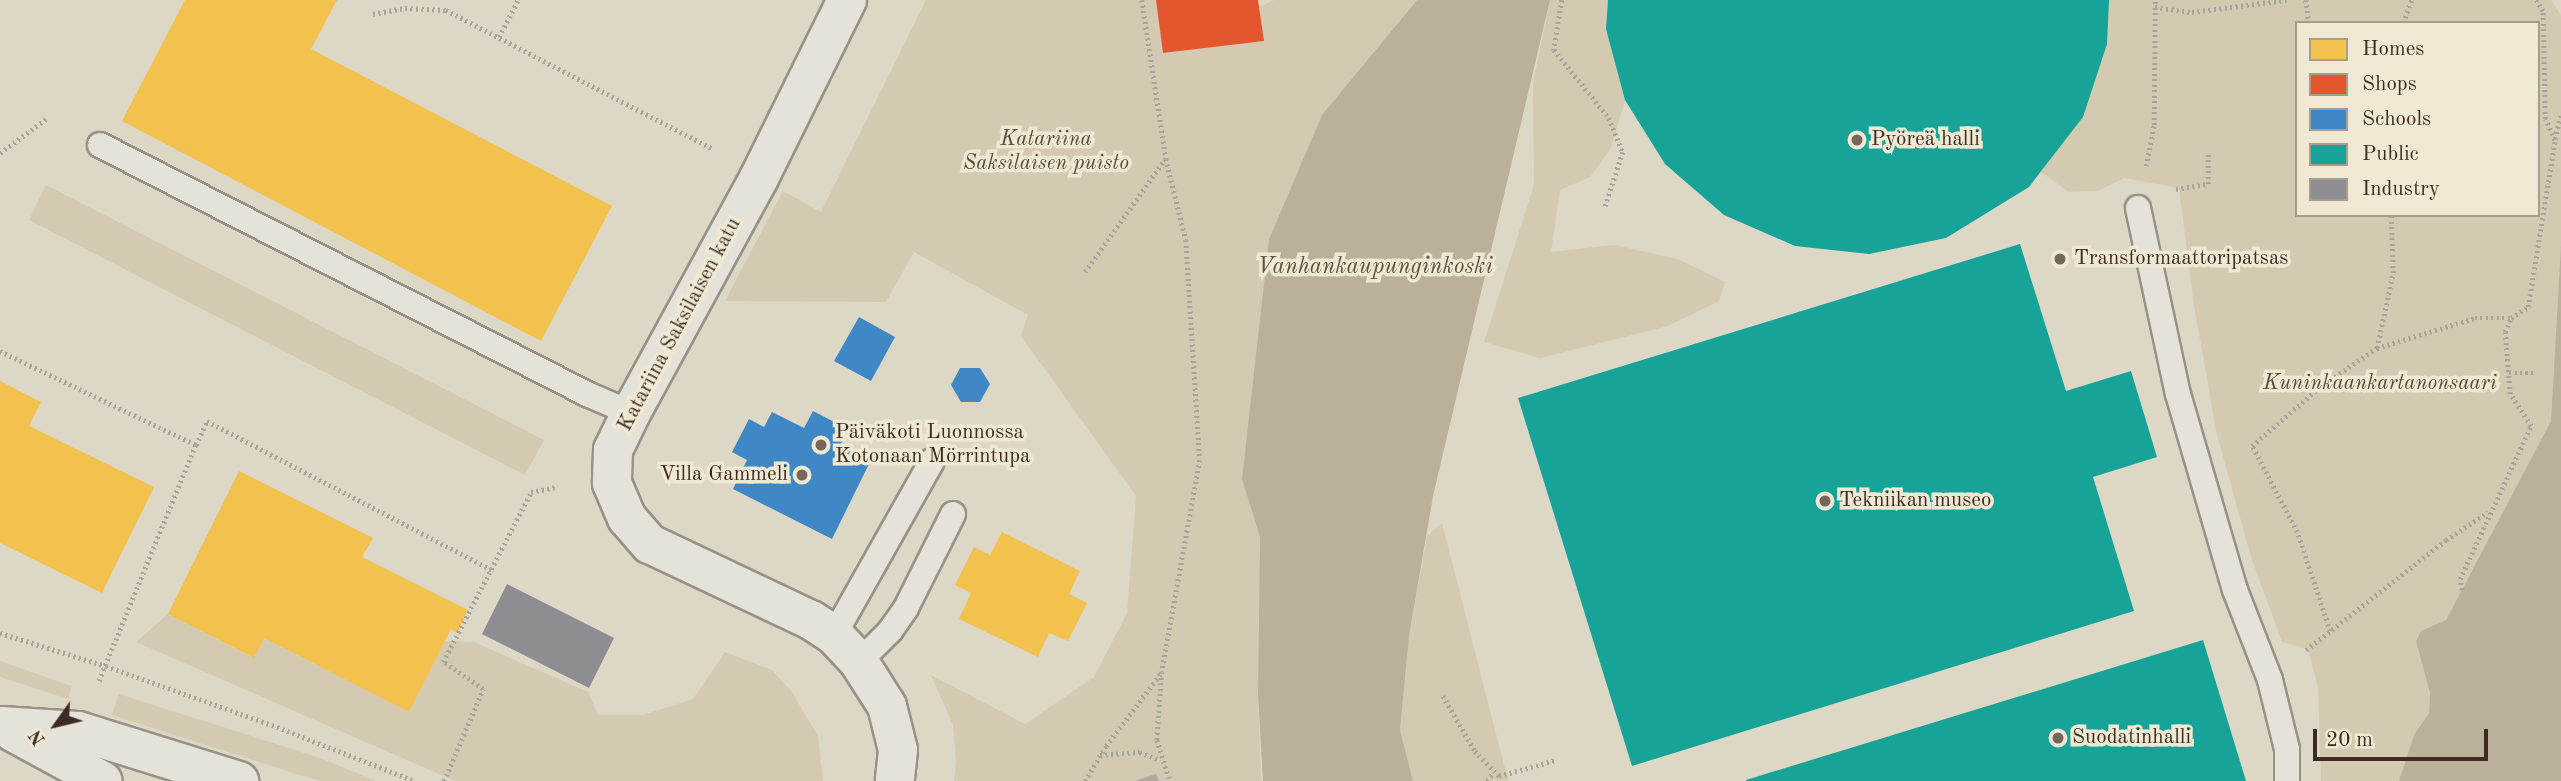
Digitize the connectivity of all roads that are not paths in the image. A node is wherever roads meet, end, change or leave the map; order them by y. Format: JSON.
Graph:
{"nodes":[{"id":1,"x":847,"y":0,"type":"edge"},
{"id":2,"x":100,"y":145,"type":"dead end"},
{"id":3,"x":2138,"y":208,"type":"road end"},
{"id":4,"x":631,"y":413,"type":"junction"},
{"id":5,"x":932,"y":461,"type":"dead end"},
{"id":6,"x":953,"y":514,"type":"dead end"},
{"id":7,"x":847,"y":649,"type":"junction"},
{"id":8,"x":1,"y":726,"type":"edge"},
{"id":9,"x":103,"y":781,"type":"edge"},
{"id":10,"x":239,"y":781,"type":"edge"},
{"id":11,"x":895,"y":781,"type":"edge"},
{"id":12,"x":2287,"y":781,"type":"edge"}],
"edges":[{"from":1,"to":4,"type":"street","name":"Katariina Saksilaisen katu"},
{"from":2,"to":4,"type":"lane"},
{"from":3,"to":12,"type":"lane"},
{"from":4,"to":7,"type":"street","name":"Katariina Saksilaisen katu"},
{"from":5,"to":7,"type":"lane"},
{"from":6,"to":7,"type":"lane"},
{"from":7,"to":11,"type":"street","name":"Katariina Saksilaisen katu"},
{"from":8,"to":9,"type":"street"},
{"from":8,"to":10,"type":"street"}]}
